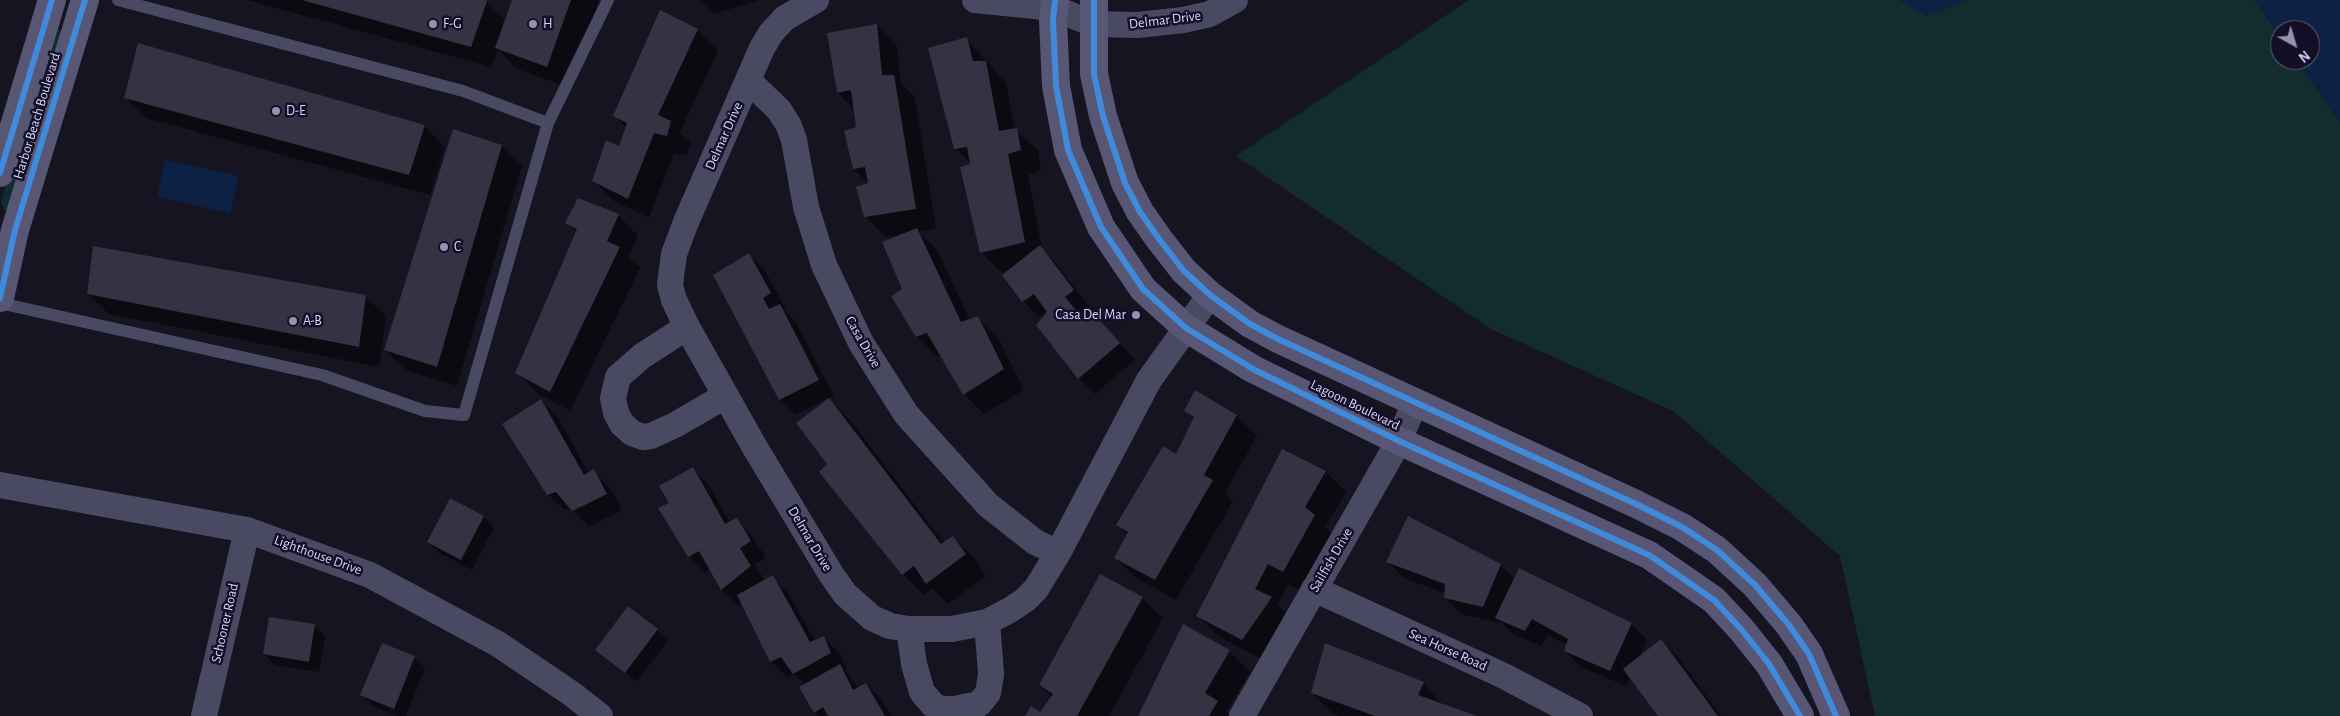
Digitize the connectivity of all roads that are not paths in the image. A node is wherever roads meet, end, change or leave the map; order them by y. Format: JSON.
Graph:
{"nodes":[{"id":1,"x":52,"y":0,"type":"edge"},
{"id":2,"x":85,"y":0,"type":"edge"},
{"id":3,"x":118,"y":0,"type":"edge"},
{"id":4,"x":608,"y":0,"type":"edge"},
{"id":5,"x":816,"y":0,"type":"edge"},
{"id":6,"x":975,"y":0,"type":"edge"},
{"id":7,"x":1235,"y":0,"type":"edge"},
{"id":8,"x":1054,"y":4,"type":"edge"},
{"id":9,"x":1094,"y":12,"type":"edge"},
{"id":10,"x":748,"y":80,"type":"junction"},
{"id":11,"x":548,"y":123,"type":"junction"},
{"id":12,"x":0,"y":173,"type":"edge"},
{"id":13,"x":6,"y":243,"type":"edge"},
{"id":14,"x":1210,"y":295,"type":"junction"},
{"id":15,"x":0,"y":298,"type":"edge"},
{"id":16,"x":0,"y":302,"type":"edge"},
{"id":17,"x":687,"y":327,"type":"junction"},
{"id":18,"x":1186,"y":328,"type":"junction"},
{"id":19,"x":725,"y":396,"type":"junction"},
{"id":20,"x":1415,"y":402,"type":"junction"},
{"id":21,"x":1399,"y":440,"type":"junction"},
{"id":22,"x":0,"y":485,"type":"edge"},
{"id":23,"x":246,"y":530,"type":"junction"},
{"id":24,"x":1058,"y":553,"type":"junction"},
{"id":25,"x":1314,"y":589,"type":"junction"},
{"id":26,"x":986,"y":622,"type":"junction"},
{"id":27,"x":909,"y":629,"type":"junction"},
{"id":28,"x":204,"y":716,"type":"edge"},
{"id":29,"x":600,"y":716,"type":"edge"},
{"id":30,"x":1242,"y":716,"type":"edge"},
{"id":31,"x":1580,"y":716,"type":"edge"},
{"id":32,"x":1800,"y":716,"type":"edge"},
{"id":33,"x":1836,"y":716,"type":"edge"}],
"edges":[{"from":1,"to":12,"type":"street","name":"Harbor Beach Boulevard"},
{"from":2,"to":13,"type":"street","name":"Harbor Beach Boulevard"},
{"from":3,"to":11,"type":"lane"},
{"from":4,"to":11,"type":"lane"},
{"from":5,"to":10,"type":"street","name":"Delmar Drive"},
{"from":6,"to":8,"type":"street","name":"Delmar Drive"},
{"from":7,"to":9,"type":"street","name":"Delmar Drive"},
{"from":8,"to":9,"type":"street","name":"Delmar Drive"},
{"from":8,"to":18,"type":"street","name":"Lagoon Boulevard"},
{"from":9,"to":14,"type":"street","name":"Lagoon Boulevard"},
{"from":10,"to":17,"type":"street","name":"Delmar Drive"},
{"from":10,"to":24,"type":"street","name":"Casa Drive"},
{"from":11,"to":16,"type":"lane"},
{"from":13,"to":15,"type":"street","name":"Harbor Beach Boulevard"},
{"from":14,"to":18,"type":"street","name":"Delmar Drive"},
{"from":14,"to":20,"type":"street","name":"Lagoon Boulevard"},
{"from":17,"to":19,"type":"street","name":"Delmar Drive"},
{"from":17,"to":19,"type":"street"},
{"from":18,"to":21,"type":"street","name":"Lagoon Boulevard"},
{"from":18,"to":24,"type":"street","name":"Delmar Drive"},
{"from":19,"to":27,"type":"street","name":"Delmar Drive"},
{"from":20,"to":21,"type":"street","name":"Sailfish Drive"},
{"from":20,"to":33,"type":"street","name":"Lagoon Boulevard"},
{"from":21,"to":25,"type":"street","name":"Sailfish Drive"},
{"from":21,"to":32,"type":"street","name":"Lagoon Boulevard"},
{"from":22,"to":23,"type":"street","name":"Lighthouse Drive"},
{"from":23,"to":28,"type":"street","name":"Schooner Road"},
{"from":23,"to":29,"type":"street","name":"Lighthouse Drive"},
{"from":24,"to":26,"type":"street","name":"Delmar Drive"},
{"from":25,"to":30,"type":"street","name":"Sailfish Drive"},
{"from":25,"to":31,"type":"street","name":"Sea Horse Road"},
{"from":26,"to":27,"type":"street","name":"Delmar Drive"},
{"from":26,"to":27,"type":"street"}]}
